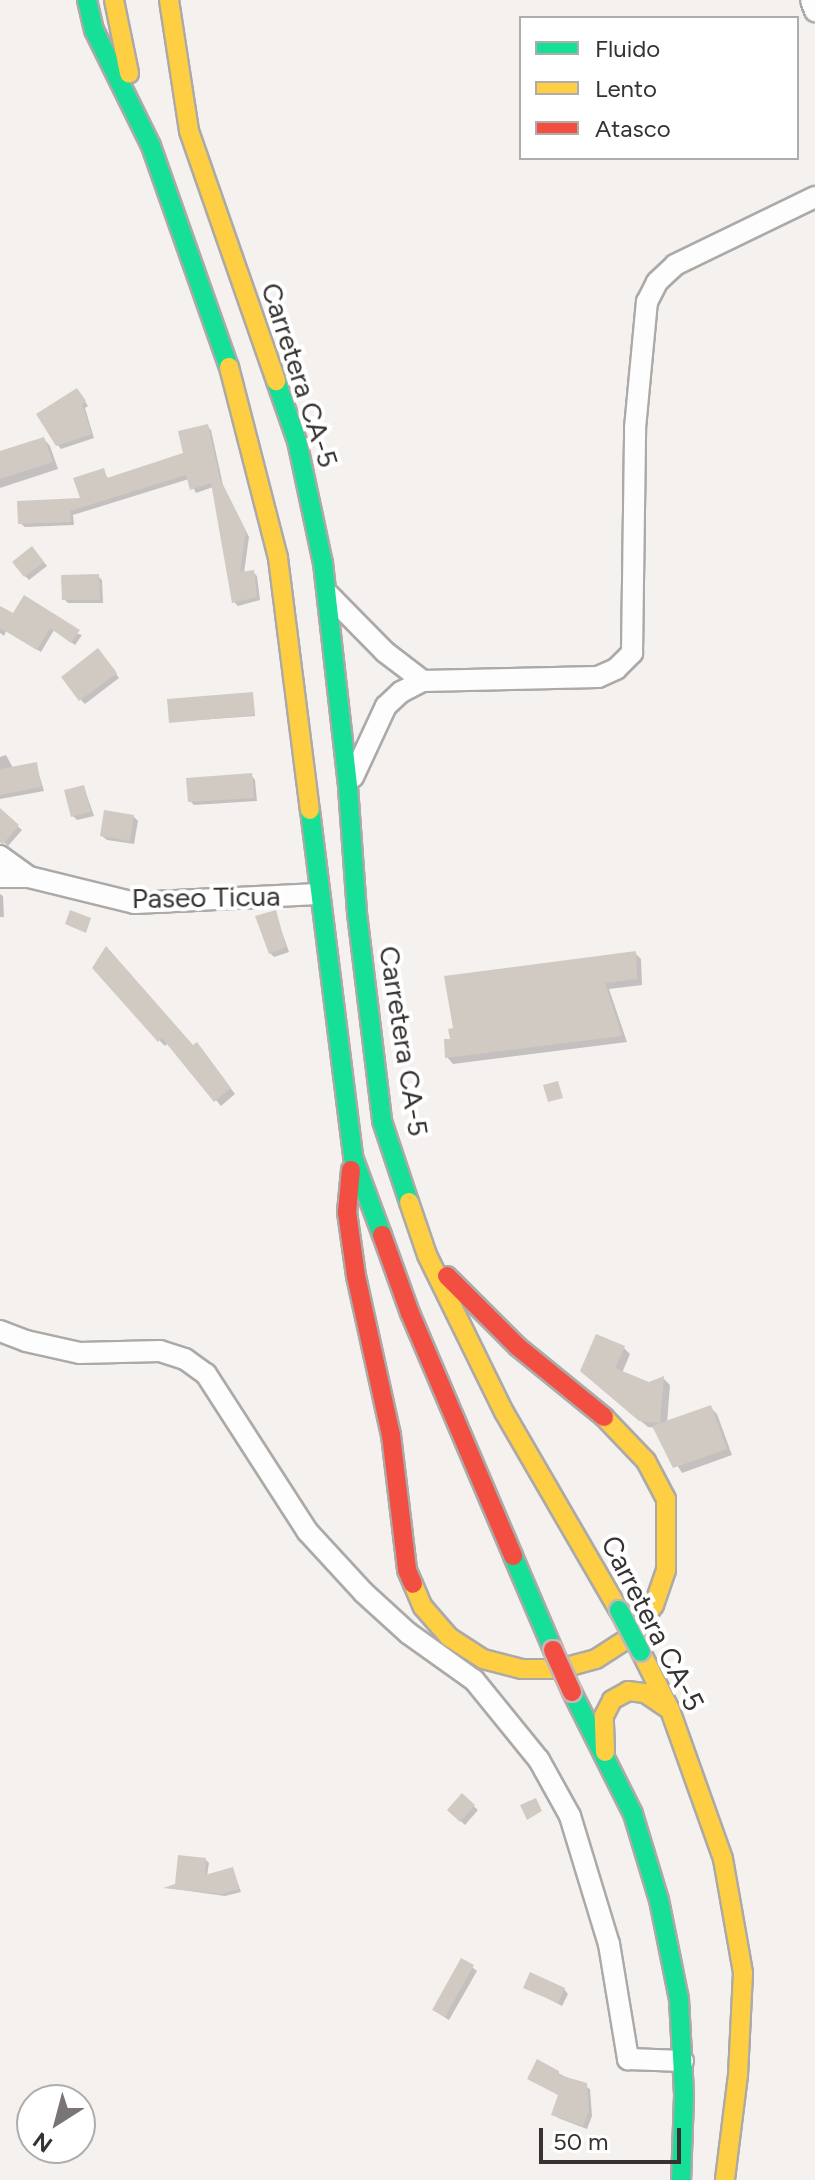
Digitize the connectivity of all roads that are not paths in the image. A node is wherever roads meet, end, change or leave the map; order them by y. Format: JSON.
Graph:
{"nodes":[{"id":1,"x":87,"y":0,"type":"edge"},
{"id":2,"x":114,"y":0,"type":"edge"},
{"id":3,"x":169,"y":0,"type":"edge"},
{"id":4,"x":811,"y":0,"type":"edge"},
{"id":5,"x":815,"y":11,"type":"edge"},
{"id":6,"x":151,"y":146,"type":"junction"},
{"id":7,"x":815,"y":197,"type":"edge"},
{"id":8,"x":329,"y":595,"type":"junction"},
{"id":9,"x":423,"y":681,"type":"junction"},
{"id":10,"x":348,"y":787,"type":"junction"},
{"id":11,"x":0,"y":856,"type":"edge"},
{"id":12,"x":0,"y":877,"type":"edge"},
{"id":13,"x":29,"y":877,"type":"junction"},
{"id":14,"x":318,"y":894,"type":"junction"},
{"id":15,"x":353,"y":1157,"type":"junction"},
{"id":16,"x":427,"y":1255,"type":"junction"},
{"id":17,"x":0,"y":1331,"type":"edge"},
{"id":18,"x":498,"y":1663,"type":"junction"},
{"id":19,"x":488,"y":1697,"type":"junction"},
{"id":20,"x":670,"y":1710,"type":"junction"},
{"id":21,"x":605,"y":1752,"type":"junction"},
{"id":22,"x":683,"y":2061,"type":"junction"},
{"id":23,"x":681,"y":2180,"type":"edge"},
{"id":24,"x":725,"y":2180,"type":"edge"}],
"edges":[{"from":1,"to":6,"type":"highway"},
{"from":2,"to":6,"type":"highway"},
{"from":3,"to":8,"type":"highway","name":"Carretera CA-5"},
{"from":4,"to":5,"type":"street"},
{"from":6,"to":14,"type":"highway"},
{"from":7,"to":9,"type":"street"},
{"from":8,"to":9,"type":"street"},
{"from":8,"to":10,"type":"highway","name":"Carretera CA-5"},
{"from":9,"to":10,"type":"street"},
{"from":10,"to":16,"type":"highway","name":"Carretera CA-5"},
{"from":11,"to":13,"type":"street"},
{"from":12,"to":13,"type":"street","name":"Paseo Ticua"},
{"from":13,"to":14,"type":"street","name":"Paseo Ticua"},
{"from":14,"to":15,"type":"highway"},
{"from":15,"to":18,"type":"highway"},
{"from":15,"to":21,"type":"highway","bridge":true},
{"from":16,"to":18,"type":"highway"},
{"from":16,"to":20,"type":"highway","name":"Carretera CA-5","bridge":true},
{"from":17,"to":19,"type":"street"},
{"from":18,"to":19,"type":"street"},
{"from":19,"to":22,"type":"street"},
{"from":20,"to":21,"type":"highway"},
{"from":20,"to":24,"type":"highway","name":"Carretera CA-5"},
{"from":21,"to":22,"type":"highway"},
{"from":22,"to":23,"type":"highway"}]}
